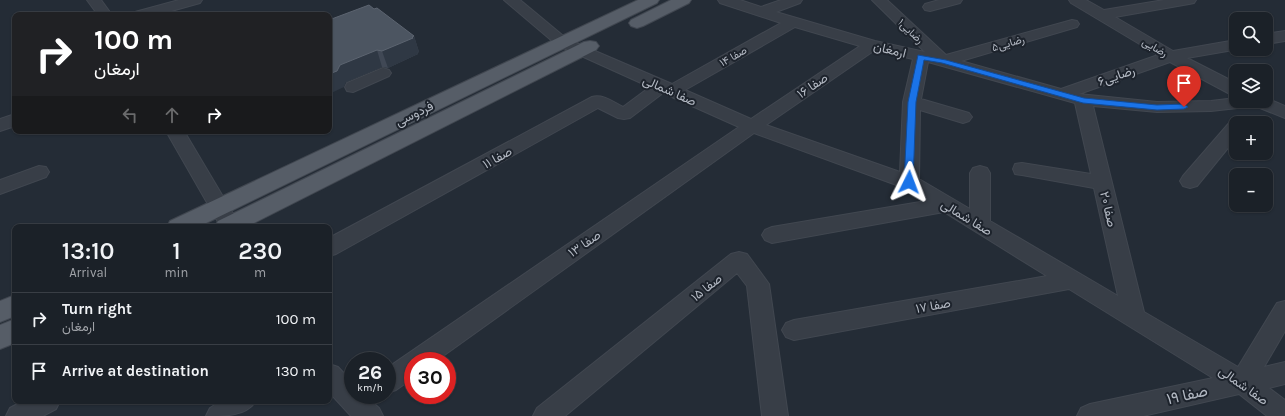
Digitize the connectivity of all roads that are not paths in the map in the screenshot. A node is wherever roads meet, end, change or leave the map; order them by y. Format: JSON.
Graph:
{"nodes":[{"id":1,"x":94,"y":0,"type":"edge"},
{"id":2,"x":195,"y":0,"type":"edge"},
{"id":3,"x":534,"y":0,"type":"edge"},
{"id":4,"x":651,"y":0,"type":"edge"},
{"id":5,"x":683,"y":0,"type":"edge"},
{"id":6,"x":725,"y":0,"type":"edge"},
{"id":7,"x":795,"y":0,"type":"edge"},
{"id":8,"x":872,"y":0,"type":"edge"},
{"id":9,"x":955,"y":0,"type":"edge"},
{"id":10,"x":1076,"y":0,"type":"edge"},
{"id":11,"x":1189,"y":0,"type":"edge"},
{"id":12,"x":514,"y":3,"type":"edge"},
{"id":13,"x":884,"y":5,"type":"edge"},
{"id":14,"x":930,"y":7,"type":"dead end"},
{"id":15,"x":103,"y":12,"type":"edge"},
{"id":16,"x":151,"y":12,"type":"edge"},
{"id":17,"x":761,"y":12,"type":"junction"},
{"id":18,"x":1101,"y":15,"type":"junction"},
{"id":19,"x":793,"y":22,"type":"junction"},
{"id":20,"x":1072,"y":24,"type":"dead end"},
{"id":21,"x":1285,"y":36,"type":"edge"},
{"id":22,"x":1273,"y":38,"type":"edge"},
{"id":23,"x":562,"y":42,"type":"junction"},
{"id":24,"x":872,"y":45,"type":"junction"},
{"id":25,"x":1229,"y":46,"type":"edge"},
{"id":26,"x":581,"y":50,"type":"junction"},
{"id":27,"x":1171,"y":56,"type":"junction"},
{"id":28,"x":921,"y":57,"type":"junction"},
{"id":29,"x":943,"y":61,"type":"junction"},
{"id":30,"x":382,"y":73,"type":"dead end"},
{"id":31,"x":1229,"y":86,"type":"edge"},
{"id":32,"x":352,"y":87,"type":"dead end"},
{"id":33,"x":667,"y":88,"type":"junction"},
{"id":34,"x":1062,"y":94,"type":"junction"},
{"id":35,"x":1285,"y":98,"type":"edge"},
{"id":36,"x":1273,"y":99,"type":"edge"},
{"id":37,"x":1083,"y":100,"type":"junction"},
{"id":38,"x":912,"y":102,"type":"junction"},
{"id":39,"x":1229,"y":104,"type":"edge"},
{"id":40,"x":1251,"y":108,"type":"edge"},
{"id":41,"x":1273,"y":108,"type":"edge"},
{"id":42,"x":1285,"y":113,"type":"edge"},
{"id":43,"x":1245,"y":116,"type":"edge"},
{"id":44,"x":963,"y":117,"type":"dead end"},
{"id":45,"x":12,"y":121,"type":"edge"},
{"id":46,"x":0,"y":125,"type":"edge"},
{"id":47,"x":752,"y":126,"type":"junction"},
{"id":48,"x":177,"y":134,"type":"edge"},
{"id":49,"x":1229,"y":134,"type":"edge"},
{"id":50,"x":1022,"y":170,"type":"dead end"},
{"id":51,"x":39,"y":172,"type":"dead end"},
{"id":52,"x":980,"y":173,"type":"dead end"},
{"id":53,"x":1190,"y":181,"type":"dead end"},
{"id":54,"x":909,"y":182,"type":"junction"},
{"id":55,"x":1103,"y":183,"type":"junction"},
{"id":56,"x":0,"y":187,"type":"edge"},
{"id":57,"x":946,"y":205,"type":"junction"},
{"id":58,"x":220,"y":207,"type":"junction"},
{"id":59,"x":184,"y":224,"type":"edge"},
{"id":60,"x":228,"y":224,"type":"edge"},
{"id":61,"x":233,"y":224,"type":"edge"},
{"id":62,"x":980,"y":225,"type":"junction"},
{"id":63,"x":772,"y":235,"type":"dead end"},
{"id":64,"x":332,"y":246,"type":"edge"},
{"id":65,"x":1072,"y":280,"type":"junction"},
{"id":66,"x":12,"y":306,"type":"edge"},
{"id":67,"x":1285,"y":310,"type":"edge"},
{"id":68,"x":0,"y":312,"type":"edge"},
{"id":69,"x":1134,"y":317,"type":"junction"},
{"id":70,"x":794,"y":330,"type":"dead end"},
{"id":71,"x":12,"y":332,"type":"edge"},
{"id":72,"x":0,"y":338,"type":"edge"},
{"id":73,"x":430,"y":352,"type":"edge"},
{"id":74,"x":1285,"y":373,"type":"edge"},
{"id":75,"x":332,"y":378,"type":"edge"},
{"id":76,"x":1242,"y":382,"type":"junction"},
{"id":77,"x":41,"y":404,"type":"edge"},
{"id":78,"x":238,"y":404,"type":"edge"},
{"id":79,"x":365,"y":405,"type":"edge"},
{"id":80,"x":1285,"y":414,"type":"edge"},
{"id":81,"x":19,"y":416,"type":"edge"},
{"id":82,"x":219,"y":416,"type":"edge"},
{"id":83,"x":546,"y":416,"type":"edge"},
{"id":84,"x":775,"y":416,"type":"edge"},
{"id":85,"x":1090,"y":416,"type":"edge"}],
"edges":[{"from":1,"to":15,"type":"street"},
{"from":2,"to":16,"type":"street"},
{"from":3,"to":12,"type":"street"},
{"from":4,"to":23,"type":"main road","name":"فردوسی"},
{"from":5,"to":26,"type":"main road","name":"فردوسی"},
{"from":6,"to":17,"type":"street","name":"ارمغان"},
{"from":7,"to":17,"type":"street"},
{"from":8,"to":13,"type":"street","name":"رضایی۱"},
{"from":9,"to":14,"type":"street"},
{"from":10,"to":18,"type":"street","name":"رضایی"},
{"from":11,"to":18,"type":"street"},
{"from":12,"to":23,"type":"street","name":"صفا شمالی"},
{"from":13,"to":29,"type":"street","name":"رضایی۱"},
{"from":17,"to":19,"type":"street","name":"ارمغان"},
{"from":18,"to":27,"type":"street","name":"رضایی"},
{"from":19,"to":24,"type":"street","name":"ارمغان"},
{"from":19,"to":33,"type":"street","name":"صفا ۱۴"},
{"from":20,"to":29,"type":"street","name":"رضایی۵"},
{"from":21,"to":22,"type":"street"},
{"from":23,"to":26,"type":"street","name":"صفا شمالی"},
{"from":23,"to":58,"type":"main road","name":"فردوسی"},
{"from":24,"to":28,"type":"street","name":"ارمغان"},
{"from":24,"to":47,"type":"street","name":"صفا ۱۶"},
{"from":25,"to":27,"type":"street","name":"رضایی۶"},
{"from":26,"to":33,"type":"street","name":"صفا شمالی"},
{"from":26,"to":61,"type":"main road","name":"فردوسی"},
{"from":27,"to":31,"type":"street","name":"رضایی"},
{"from":27,"to":34,"type":"street","name":"رضایی۶"},
{"from":28,"to":29,"type":"street","name":"ارمغان"},
{"from":28,"to":38,"type":"street"},
{"from":29,"to":34,"type":"street","name":"ارمغان"},
{"from":30,"to":32,"type":"street"},
{"from":33,"to":47,"type":"street","name":"صفا شمالی"},
{"from":33,"to":64,"type":"street","name":"صفا ۱۱"},
{"from":34,"to":37,"type":"street","name":"ارمغان"},
{"from":35,"to":36,"type":"street"},
{"from":37,"to":39,"type":"street","name":"ارمغان"},
{"from":37,"to":55,"type":"street","name":"صفا ۲۰"},
{"from":38,"to":44,"type":"street"},
{"from":38,"to":54,"type":"street"},
{"from":40,"to":43,"type":"street"},
{"from":41,"to":42,"type":"street"},
{"from":45,"to":46,"type":"street"},
{"from":47,"to":54,"type":"street","name":"صفا شمالی"},
{"from":47,"to":73,"type":"street","name":"صفا ۱۳"},
{"from":48,"to":58,"type":"street"},
{"from":49,"to":53,"type":"street"},
{"from":50,"to":55,"type":"street"},
{"from":51,"to":56,"type":"street"},
{"from":52,"to":62,"type":"street"},
{"from":54,"to":57,"type":"street","name":"صفا شمالی"},
{"from":55,"to":69,"type":"street","name":"صفا ۲۰"},
{"from":57,"to":62,"type":"street","name":"صفا شمالی"},
{"from":57,"to":63,"type":"street"},
{"from":58,"to":59,"type":"main road","name":"فردوسی"},
{"from":58,"to":60,"type":"street"},
{"from":62,"to":65,"type":"street","name":"صفا شمالی"},
{"from":65,"to":69,"type":"street","name":"صفا شمالی"},
{"from":65,"to":70,"type":"street","name":"صفا ۱۷"},
{"from":66,"to":68,"type":"main road"},
{"from":67,"to":76,"type":"street"},
{"from":69,"to":76,"type":"street","name":"صفا شمالی"},
{"from":71,"to":72,"type":"main road"},
{"from":74,"to":76,"type":"street","name":"صفا ۱۹"},
{"from":75,"to":79,"type":"street"},
{"from":76,"to":80,"type":"street","name":"صفا شمالی"},
{"from":76,"to":85,"type":"street","name":"صفا ۱۹"},
{"from":77,"to":81,"type":"street"},
{"from":78,"to":82,"type":"street"},
{"from":83,"to":84,"type":"street","name":"صفا ۱۵"}]}
